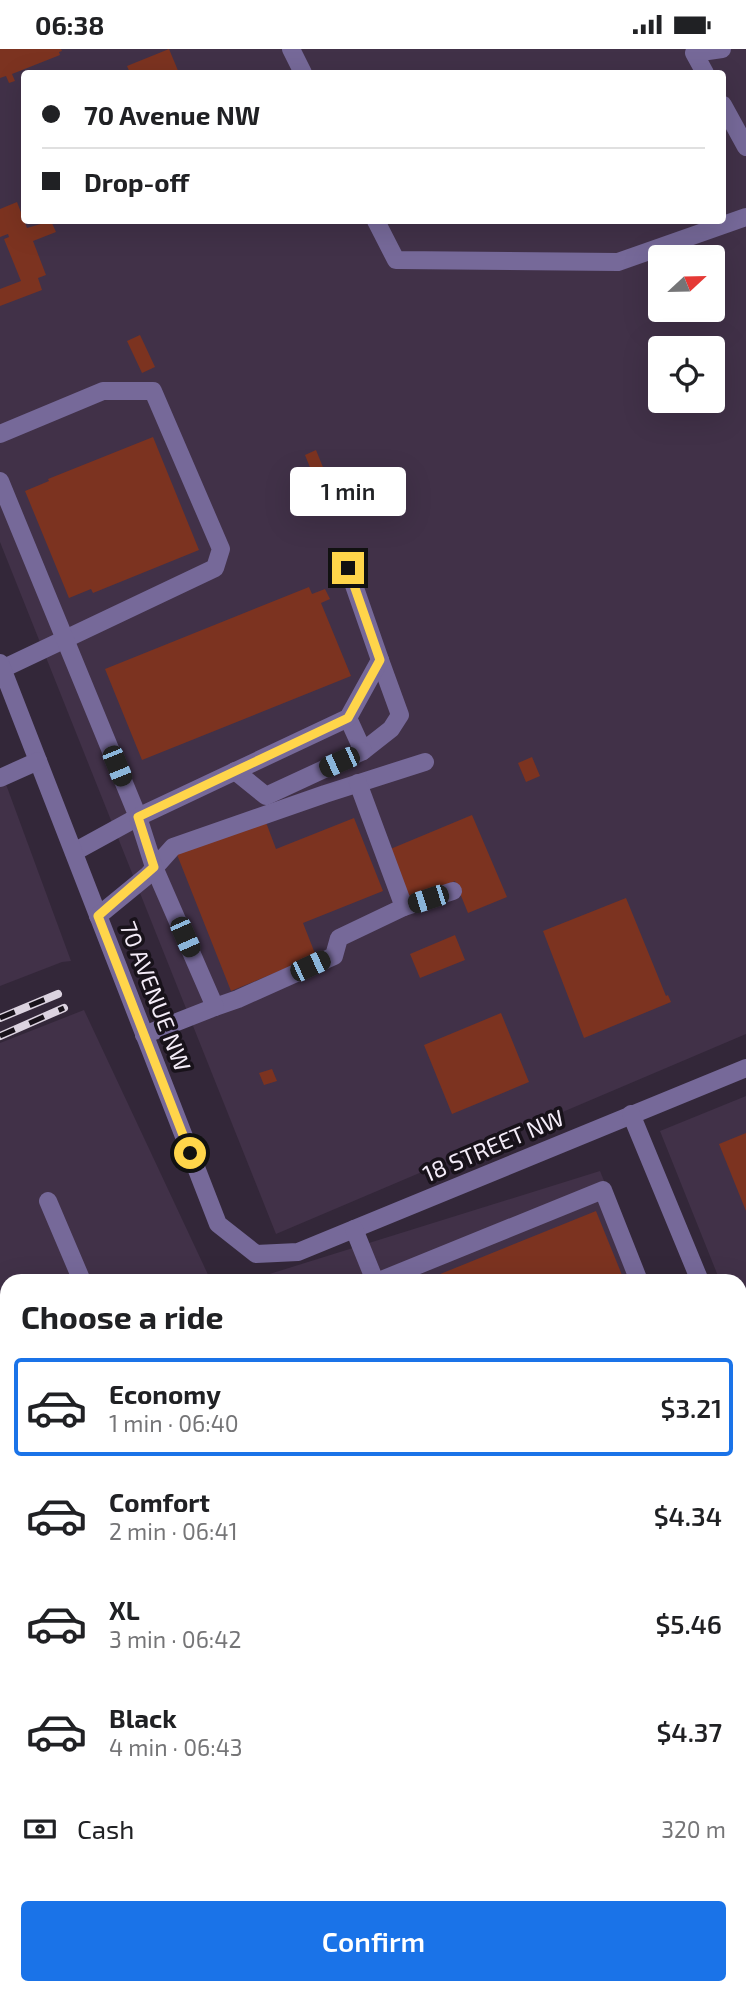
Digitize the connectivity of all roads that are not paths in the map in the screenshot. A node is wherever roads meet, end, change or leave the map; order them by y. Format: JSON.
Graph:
{"nodes":[{"id":1,"x":291,"y":49,"type":"edge"},
{"id":2,"x":722,"y":49,"type":"edge"},
{"id":3,"x":302,"y":70,"type":"edge"},
{"id":4,"x":703,"y":70,"type":"edge"},
{"id":5,"x":726,"y":110,"type":"edge"},
{"id":6,"x":746,"y":147,"type":"edge"},
{"id":7,"x":746,"y":217,"type":"edge"},
{"id":8,"x":378,"y":224,"type":"edge"},
{"id":9,"x":0,"y":434,"type":"edge"},
{"id":10,"x":0,"y":481,"type":"edge"},
{"id":11,"x":348,"y":568,"type":"dead end"},
{"id":12,"x":64,"y":639,"type":"junction"},
{"id":13,"x":380,"y":660,"type":"junction"},
{"id":14,"x":1,"y":666,"type":"edge"},
{"id":15,"x":348,"y":718,"type":"junction"},
{"id":16,"x":363,"y":751,"type":"junction"},
{"id":17,"x":38,"y":761,"type":"junction"},
{"id":18,"x":425,"y":762,"type":"dead end"},
{"id":19,"x":235,"y":771,"type":"junction"},
{"id":20,"x":0,"y":778,"type":"edge"},
{"id":21,"x":358,"y":783,"type":"junction"},
{"id":22,"x":138,"y":817,"type":"junction"},
{"id":23,"x":74,"y":852,"type":"junction"},
{"id":24,"x":154,"y":867,"type":"junction"},
{"id":25,"x":453,"y":891,"type":"dead end"},
{"id":26,"x":404,"y":907,"type":"junction"},
{"id":27,"x":98,"y":916,"type":"junction"},
{"id":28,"x":215,"y":1007,"type":"junction"},
{"id":29,"x":145,"y":1035,"type":"junction"},
{"id":30,"x":746,"y":1068,"type":"edge"},
{"id":31,"x":631,"y":1114,"type":"junction"},
{"id":32,"x":48,"y":1201,"type":"dead end"},
{"id":33,"x":354,"y":1229,"type":"junction"},
{"id":34,"x":256,"y":1254,"type":"joint"},
{"id":35,"x":79,"y":1274,"type":"edge"},
{"id":36,"x":373,"y":1274,"type":"edge"},
{"id":37,"x":388,"y":1274,"type":"edge"},
{"id":38,"x":636,"y":1274,"type":"edge"},
{"id":39,"x":692,"y":1274,"type":"edge"}],
"edges":[{"from":1,"to":3,"type":"street"},
{"from":2,"to":4,"type":"street"},
{"from":5,"to":6,"type":"street"},
{"from":7,"to":8,"type":"street"},
{"from":9,"to":12,"type":"street"},
{"from":10,"to":12,"type":"street"},
{"from":11,"to":13,"type":"street"},
{"from":12,"to":14,"type":"street"},
{"from":12,"to":22,"type":"street"},
{"from":13,"to":15,"type":"street"},
{"from":13,"to":16,"type":"street"},
{"from":14,"to":17,"type":"street","name":"70 AVENUE NW"},
{"from":15,"to":16,"type":"street"},
{"from":15,"to":19,"type":"street"},
{"from":16,"to":19,"type":"street"},
{"from":17,"to":20,"type":"street"},
{"from":17,"to":23,"type":"street","name":"70 AVENUE NW"},
{"from":18,"to":21,"type":"street"},
{"from":19,"to":22,"type":"street"},
{"from":21,"to":24,"type":"street"},
{"from":21,"to":26,"type":"street"},
{"from":22,"to":23,"type":"street"},
{"from":22,"to":24,"type":"street"},
{"from":23,"to":27,"type":"street","name":"70 AVENUE NW"},
{"from":24,"to":27,"type":"street"},
{"from":24,"to":28,"type":"street"},
{"from":25,"to":26,"type":"street"},
{"from":26,"to":28,"type":"street"},
{"from":27,"to":29,"type":"street","name":"70 AVENUE NW"},
{"from":28,"to":29,"type":"street"},
{"from":29,"to":34,"type":"street","name":"70 AVENUE NW"},
{"from":30,"to":31,"type":"street","name":"18 STREET NW"},
{"from":31,"to":33,"type":"street","name":"18 STREET NW"},
{"from":31,"to":39,"type":"street"},
{"from":32,"to":35,"type":"street"},
{"from":33,"to":34,"type":"street","name":"18 STREET NW"},
{"from":33,"to":36,"type":"street"},
{"from":37,"to":38,"type":"street"}]}
